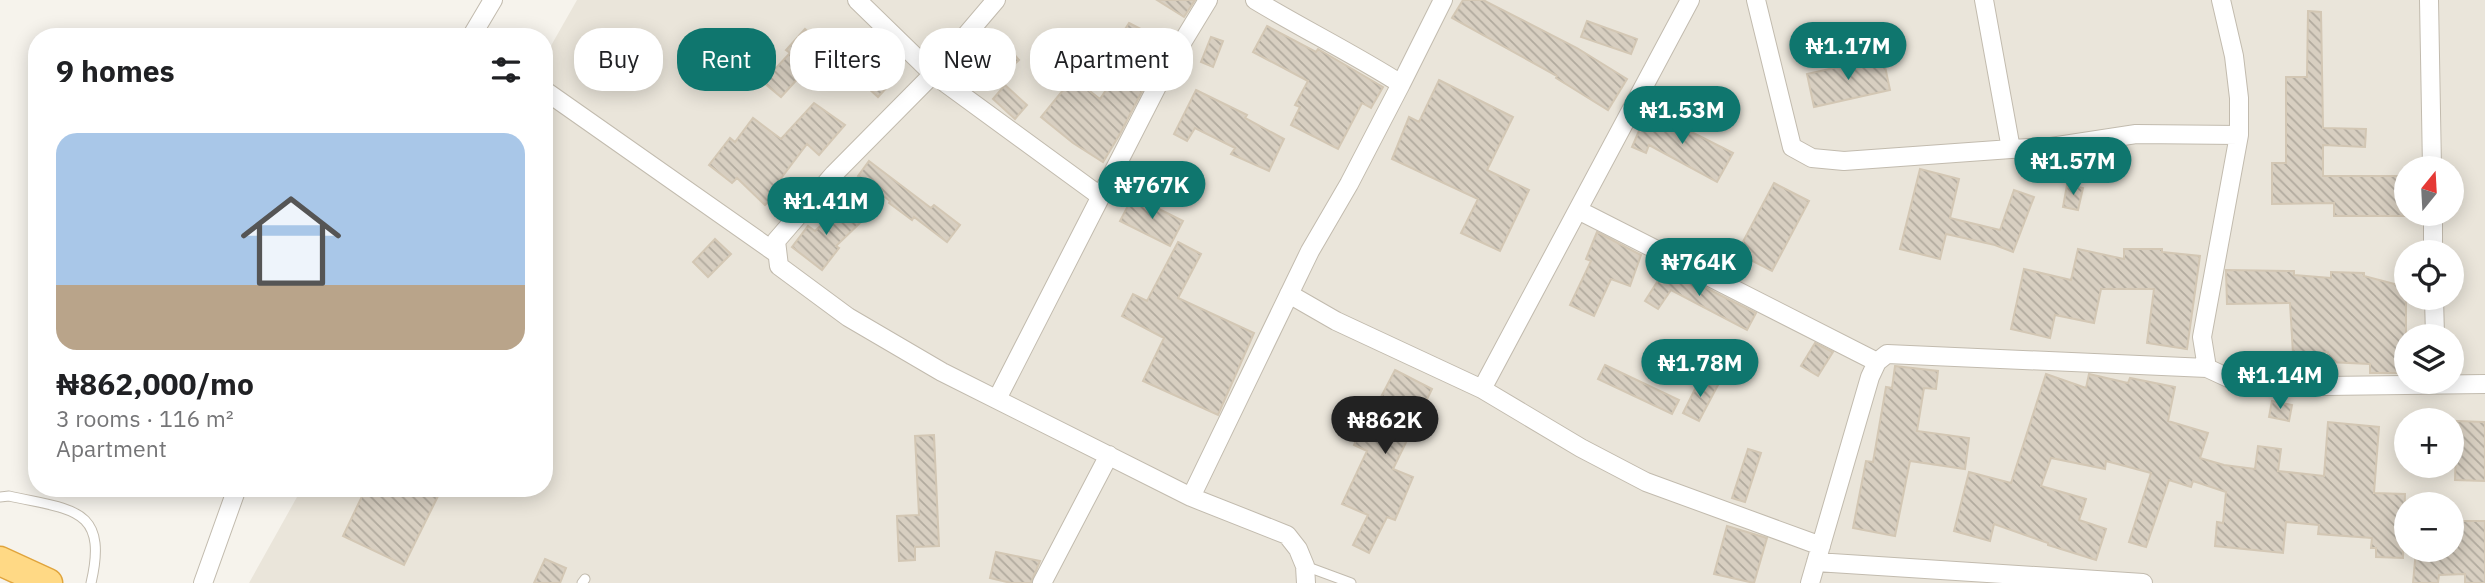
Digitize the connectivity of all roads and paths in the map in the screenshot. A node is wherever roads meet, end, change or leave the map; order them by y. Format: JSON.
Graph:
{"nodes":[{"id":1,"x":493,"y":0,"type":"edge"},
{"id":2,"x":857,"y":0,"type":"edge"},
{"id":3,"x":996,"y":0,"type":"edge"},
{"id":4,"x":1208,"y":0,"type":"edge"},
{"id":5,"x":1255,"y":0,"type":"edge"},
{"id":6,"x":1444,"y":0,"type":"edge"},
{"id":7,"x":1690,"y":0,"type":"edge"},
{"id":8,"x":1756,"y":0,"type":"edge"},
{"id":9,"x":1984,"y":0,"type":"edge"},
{"id":10,"x":2221,"y":0,"type":"edge"},
{"id":11,"x":2429,"y":0,"type":"edge"},
{"id":12,"x":476,"y":28,"type":"edge"},
{"id":13,"x":972,"y":28,"type":"edge"},
{"id":14,"x":919,"y":60,"type":"edge"},
{"id":15,"x":1401,"y":85,"type":"junction"},
{"id":16,"x":919,"y":88,"type":"edge"},
{"id":17,"x":956,"y":91,"type":"edge"},
{"id":18,"x":553,"y":96,"type":"edge"},
{"id":19,"x":2239,"y":135,"type":"junction"},
{"id":20,"x":2011,"y":149,"type":"junction"},
{"id":21,"x":2432,"y":156,"type":"edge"},
{"id":22,"x":1100,"y":196,"type":"junction"},
{"id":23,"x":1578,"y":211,"type":"junction"},
{"id":24,"x":776,"y":253,"type":"junction"},
{"id":25,"x":1289,"y":294,"type":"junction"},
{"id":26,"x":1877,"y":362,"type":"junction"},
{"id":27,"x":2207,"y":368,"type":"junction"},
{"id":28,"x":2394,"y":384,"type":"edge"},
{"id":29,"x":2464,"y":384,"type":"edge"},
{"id":30,"x":2485,"y":384,"type":"edge"},
{"id":31,"x":1482,"y":389,"type":"junction"},
{"id":32,"x":997,"y":399,"type":"junction"},
{"id":33,"x":1109,"y":456,"type":"junction"},
{"id":34,"x":0,"y":497,"type":"edge"},
{"id":35,"x":234,"y":497,"type":"edge"},
{"id":36,"x":1191,"y":497,"type":"junction"},
{"id":37,"x":1818,"y":554,"type":"junction"},
{"id":38,"x":0,"y":561,"type":"edge"},
{"id":39,"x":1306,"y":575,"type":"edge"},
{"id":40,"x":48,"y":583,"type":"edge"},
{"id":41,"x":91,"y":583,"type":"edge"},
{"id":42,"x":202,"y":583,"type":"edge"},
{"id":43,"x":1042,"y":583,"type":"edge"},
{"id":44,"x":1351,"y":583,"type":"edge"},
{"id":45,"x":1810,"y":583,"type":"edge"},
{"id":46,"x":2143,"y":583,"type":"edge"}],
"edges":[{"from":1,"to":12,"type":"street"},
{"from":2,"to":14,"type":"street"},
{"from":3,"to":13,"type":"street"},
{"from":4,"to":22,"type":"street"},
{"from":5,"to":15,"type":"street"},
{"from":6,"to":15,"type":"street"},
{"from":7,"to":23,"type":"street"},
{"from":8,"to":20,"type":"street"},
{"from":9,"to":20,"type":"street"},
{"from":10,"to":19,"type":"street"},
{"from":11,"to":21,"type":"street"},
{"from":15,"to":25,"type":"street"},
{"from":16,"to":24,"type":"street"},
{"from":17,"to":22,"type":"street"},
{"from":18,"to":24,"type":"street"},
{"from":19,"to":20,"type":"street"},
{"from":19,"to":27,"type":"street"},
{"from":22,"to":32,"type":"street"},
{"from":23,"to":26,"type":"street"},
{"from":23,"to":31,"type":"street"},
{"from":24,"to":32,"type":"street"},
{"from":25,"to":31,"type":"street"},
{"from":25,"to":36,"type":"street"},
{"from":26,"to":27,"type":"street"},
{"from":26,"to":37,"type":"street"},
{"from":27,"to":28,"type":"street"},
{"from":29,"to":30,"type":"street"},
{"from":31,"to":37,"type":"street"},
{"from":32,"to":33,"type":"street"},
{"from":33,"to":36,"type":"street"},
{"from":33,"to":43,"type":"street"},
{"from":34,"to":41,"type":"lane"},
{"from":35,"to":42,"type":"street"},
{"from":36,"to":39,"type":"street"},
{"from":37,"to":45,"type":"street"},
{"from":37,"to":46,"type":"street"},
{"from":38,"to":40,"type":"highway"},
{"from":39,"to":44,"type":"lane"}]}
